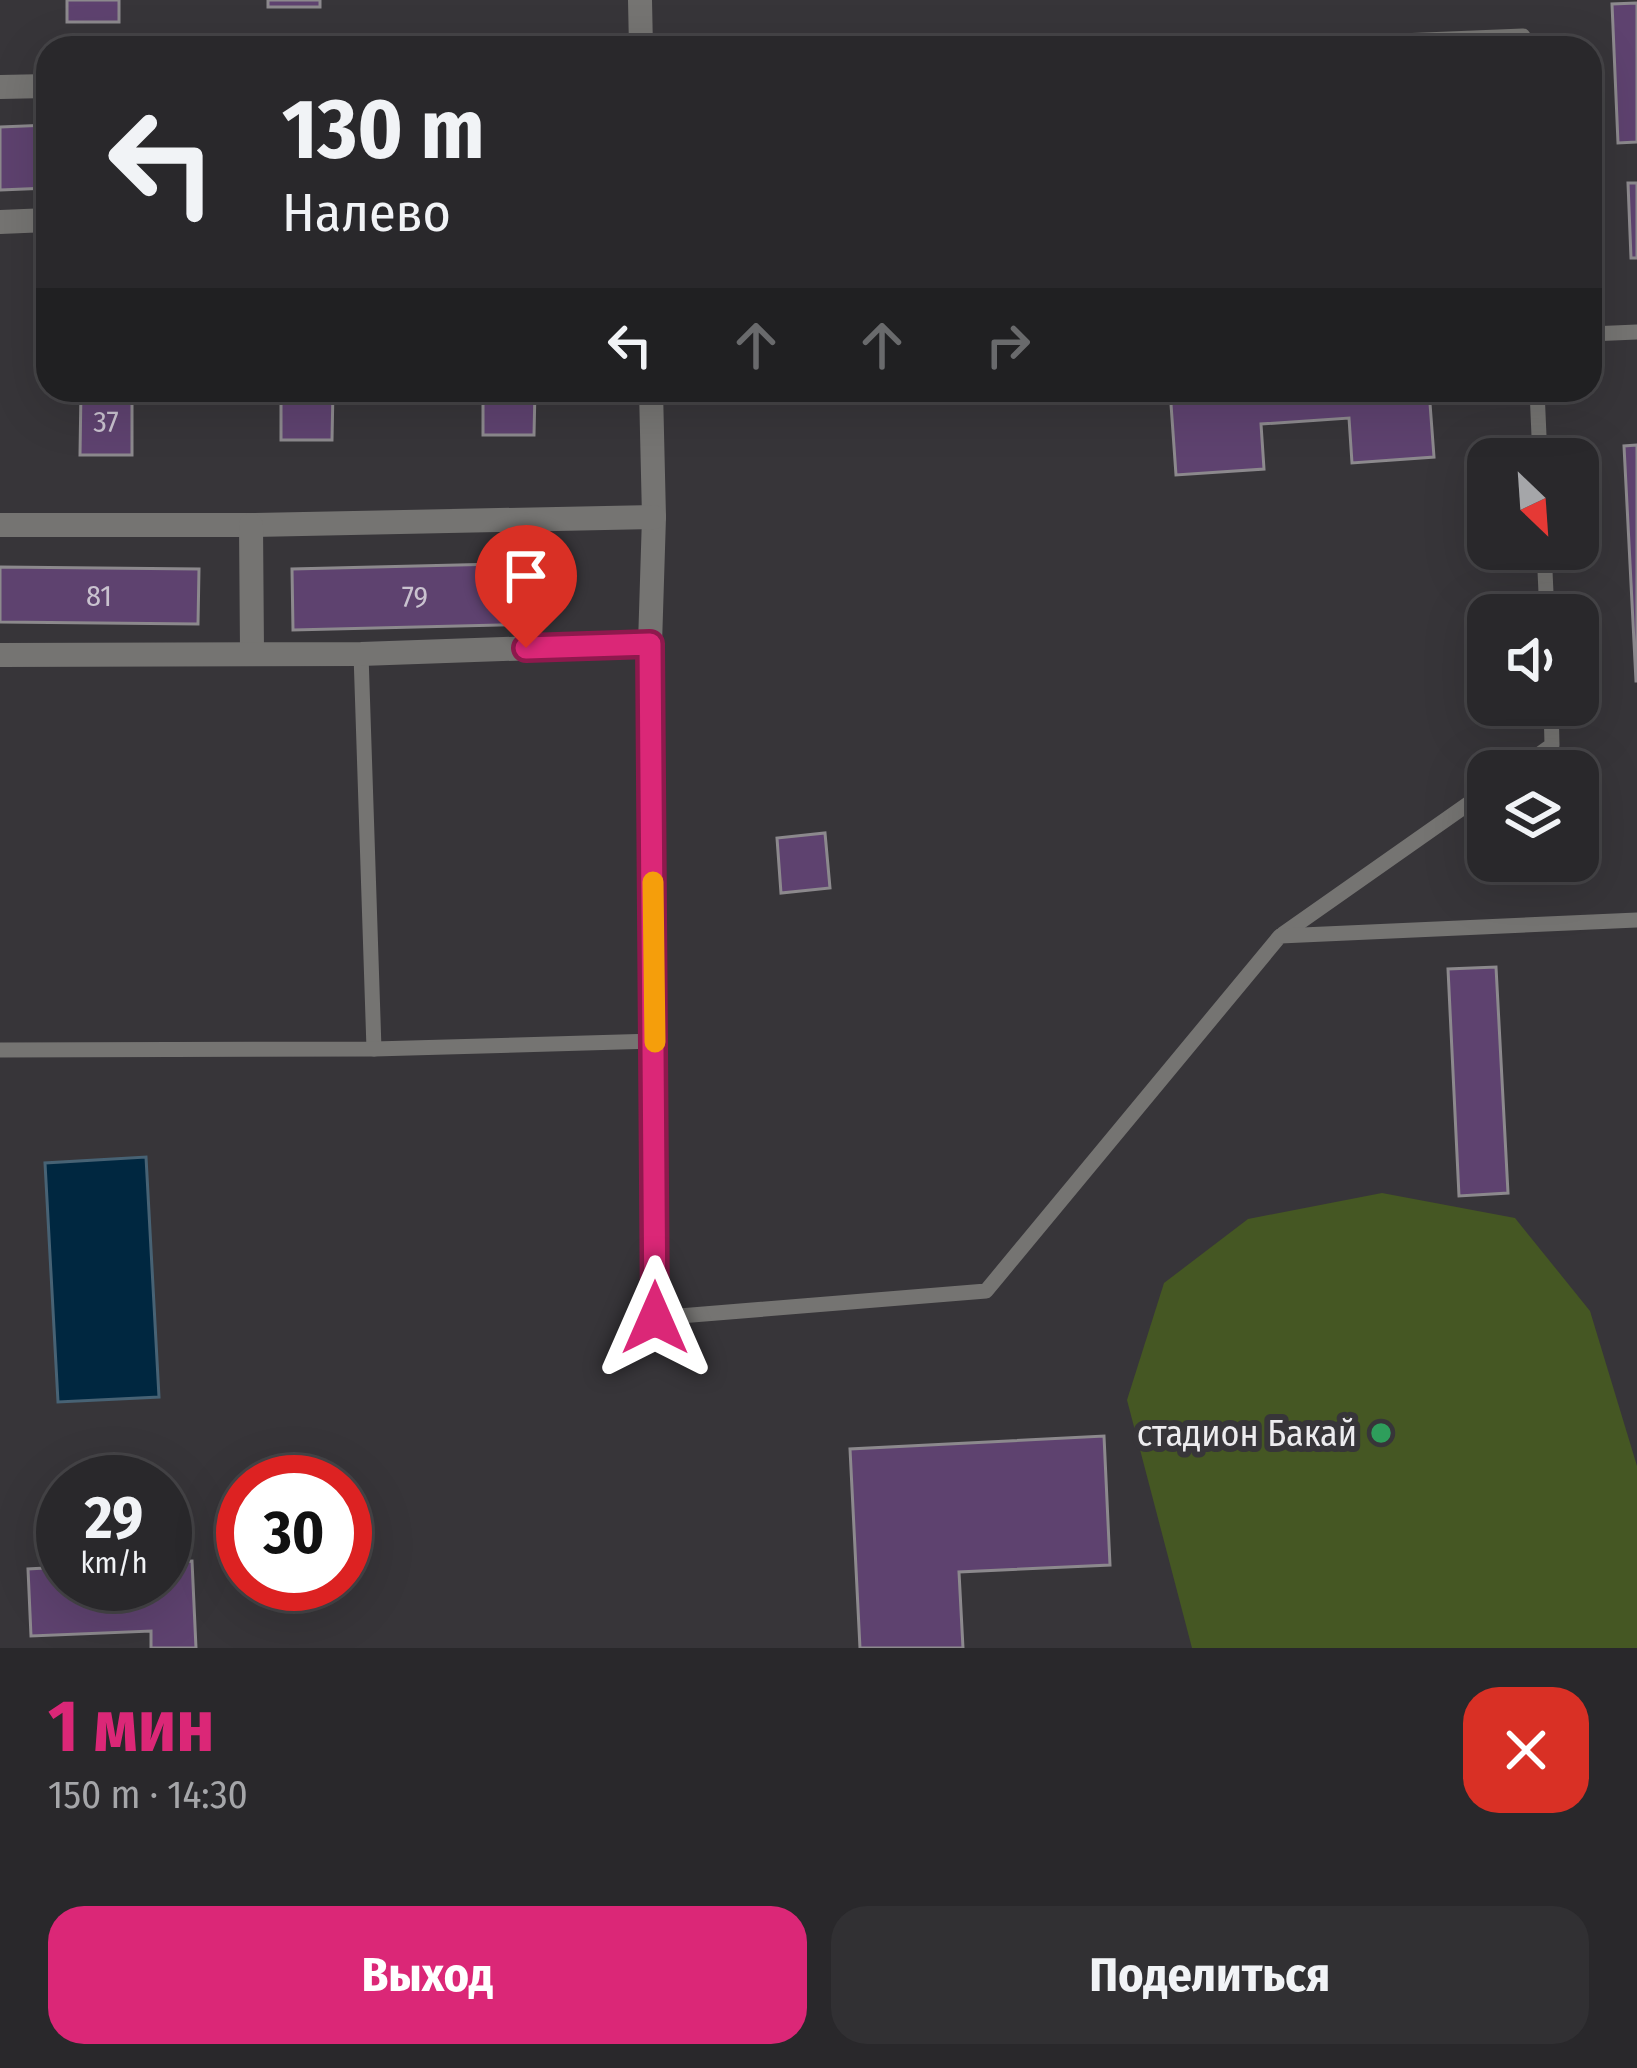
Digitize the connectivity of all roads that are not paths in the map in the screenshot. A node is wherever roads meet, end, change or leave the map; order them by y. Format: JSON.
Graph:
{"nodes":[{"id":1,"x":640,"y":0,"type":"edge"},
{"id":2,"x":641,"y":36,"type":"edge"},
{"id":3,"x":36,"y":86,"type":"edge"},
{"id":4,"x":0,"y":87,"type":"edge"},
{"id":5,"x":36,"y":220,"type":"edge"},
{"id":6,"x":0,"y":222,"type":"edge"},
{"id":7,"x":1637,"y":332,"type":"edge"},
{"id":8,"x":1602,"y":333,"type":"edge"},
{"id":9,"x":651,"y":402,"type":"edge"},
{"id":10,"x":1538,"y":402,"type":"edge"},
{"id":11,"x":1539,"y":438,"type":"edge"},
{"id":12,"x":654,"y":517,"type":"junction"},
{"id":13,"x":0,"y":525,"type":"edge"},
{"id":14,"x":251,"y":525,"type":"junction"},
{"id":15,"x":650,"y":644,"type":"junction"},
{"id":16,"x":252,"y":651,"type":"junction"},
{"id":17,"x":361,"y":653,"type":"junction"},
{"id":18,"x":0,"y":655,"type":"edge"},
{"id":19,"x":1467,"y":805,"type":"edge"},
{"id":20,"x":1637,"y":920,"type":"edge"},
{"id":21,"x":1280,"y":936,"type":"junction"},
{"id":22,"x":655,"y":1042,"type":"junction"},
{"id":23,"x":374,"y":1049,"type":"junction"},
{"id":24,"x":0,"y":1050,"type":"edge"},
{"id":25,"x":655,"y":1318,"type":"joint"}],
"edges":[{"from":1,"to":2,"type":"street"},
{"from":3,"to":4,"type":"street"},
{"from":5,"to":6,"type":"street"},
{"from":7,"to":8,"type":"lane"},
{"from":9,"to":12,"type":"street"},
{"from":10,"to":11,"type":"lane"},
{"from":12,"to":14,"type":"street"},
{"from":12,"to":15,"type":"street"},
{"from":13,"to":14,"type":"street"},
{"from":14,"to":16,"type":"street"},
{"from":15,"to":17,"type":"street"},
{"from":15,"to":22,"type":"street"},
{"from":16,"to":17,"type":"street"},
{"from":16,"to":18,"type":"street"},
{"from":17,"to":23,"type":"lane"},
{"from":19,"to":21,"type":"lane"},
{"from":20,"to":21,"type":"lane"},
{"from":21,"to":25,"type":"lane"},
{"from":22,"to":23,"type":"lane"},
{"from":22,"to":25,"type":"street"},
{"from":23,"to":24,"type":"lane"}]}
